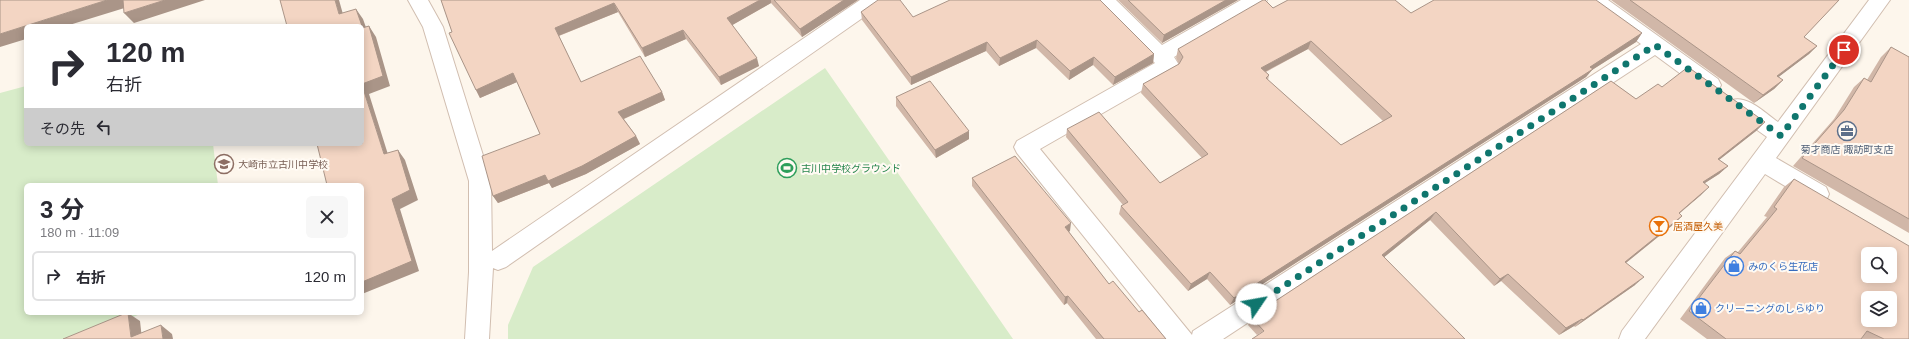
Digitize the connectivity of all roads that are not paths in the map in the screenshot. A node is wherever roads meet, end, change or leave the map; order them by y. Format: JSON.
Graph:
{"nodes":[{"id":1,"x":418,"y":0,"type":"edge"},
{"id":2,"x":874,"y":0,"type":"edge"},
{"id":3,"x":1104,"y":0,"type":"edge"},
{"id":4,"x":1257,"y":0,"type":"edge"},
{"id":5,"x":1594,"y":0,"type":"edge"},
{"id":6,"x":1880,"y":0,"type":"edge"},
{"id":7,"x":1655,"y":45,"type":"junction"},
{"id":8,"x":1160,"y":56,"type":"junction"},
{"id":9,"x":1781,"y":136,"type":"junction"},
{"id":10,"x":1762,"y":161,"type":"junction"},
{"id":11,"x":1835,"y":204,"type":"edge"},
{"id":12,"x":498,"y":260,"type":"dead end"},
{"id":13,"x":477,"y":339,"type":"edge"},
{"id":14,"x":1181,"y":339,"type":"edge"},
{"id":15,"x":1202,"y":339,"type":"edge"},
{"id":16,"x":1631,"y":339,"type":"edge"}],
"edges":[{"from":1,"to":13,"type":"street"},
{"from":2,"to":12,"type":"street"},
{"from":3,"to":8,"type":"street"},
{"from":4,"to":8,"type":"street"},
{"from":5,"to":7,"type":"street"},
{"from":6,"to":9,"type":"street"},
{"from":7,"to":9,"type":"street"},
{"from":7,"to":15,"type":"street"},
{"from":8,"to":14,"type":"street"},
{"from":9,"to":10,"type":"street"},
{"from":10,"to":11,"type":"street"},
{"from":10,"to":16,"type":"street"}]}
